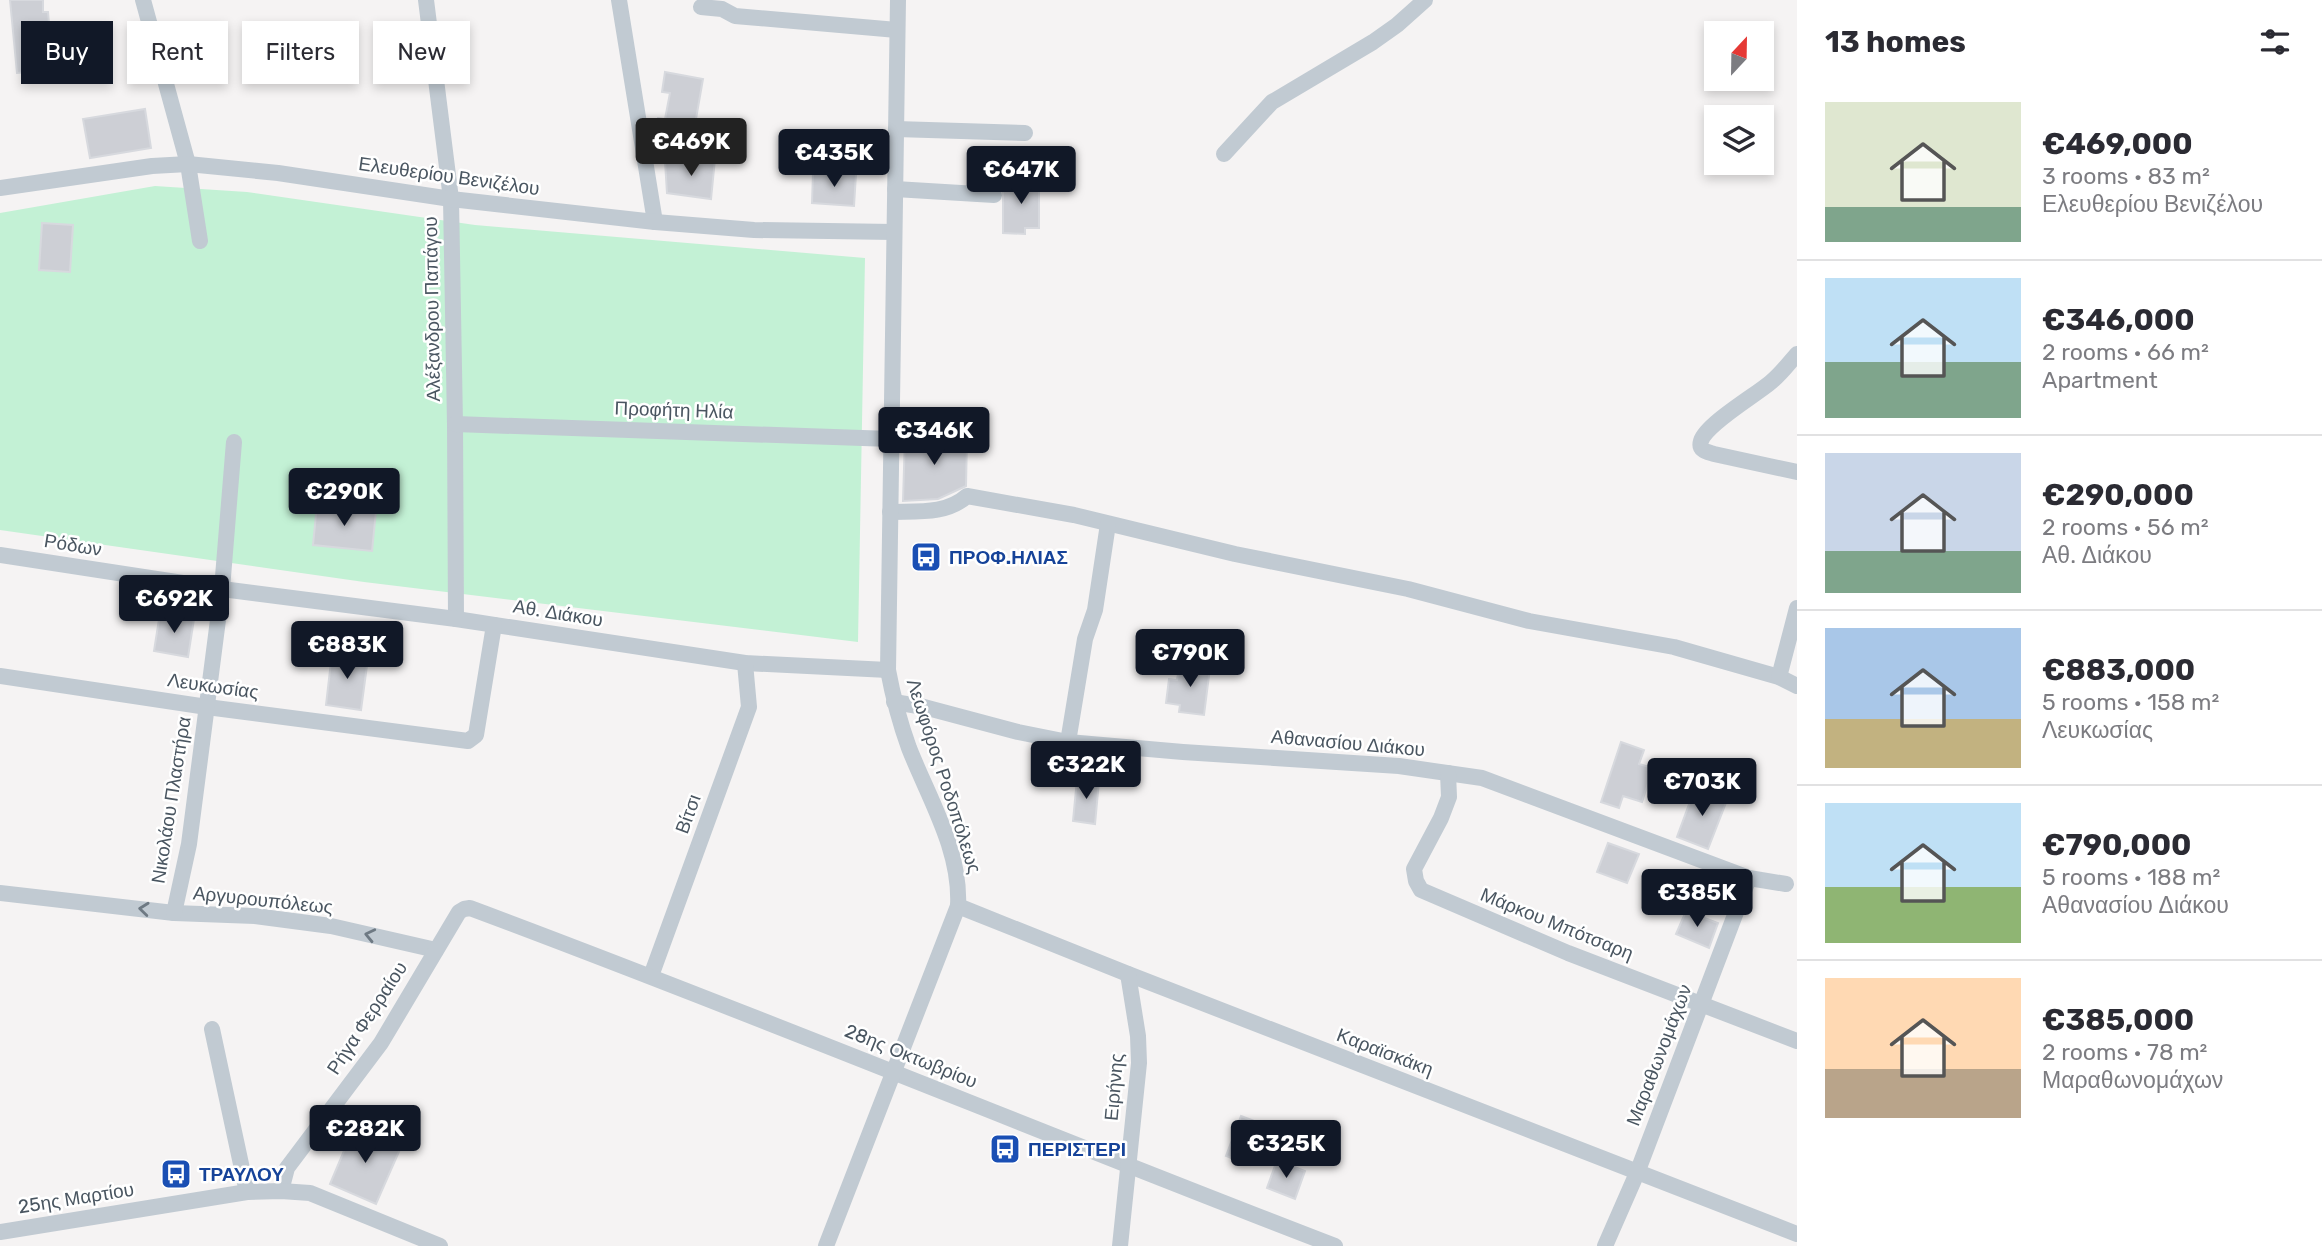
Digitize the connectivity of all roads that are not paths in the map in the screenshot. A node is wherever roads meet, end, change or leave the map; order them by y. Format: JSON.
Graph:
{"nodes":[{"id":1,"x":143,"y":0,"type":"edge"},
{"id":2,"x":426,"y":0,"type":"edge"},
{"id":3,"x":619,"y":0,"type":"edge"},
{"id":4,"x":898,"y":0,"type":"edge"},
{"id":5,"x":1425,"y":0,"type":"edge"},
{"id":6,"x":701,"y":7,"type":"dead end"},
{"id":7,"x":897,"y":30,"type":"junction"},
{"id":8,"x":896,"y":130,"type":"junction"},
{"id":9,"x":1025,"y":133,"type":"dead end"},
{"id":10,"x":1224,"y":154,"type":"dead end"},
{"id":11,"x":188,"y":164,"type":"junction"},
{"id":12,"x":0,"y":188,"type":"edge"},
{"id":13,"x":895,"y":189,"type":"junction"},
{"id":14,"x":994,"y":195,"type":"dead end"},
{"id":15,"x":451,"y":199,"type":"junction"},
{"id":16,"x":655,"y":222,"type":"junction"},
{"id":17,"x":894,"y":232,"type":"junction"},
{"id":18,"x":200,"y":241,"type":"dead end"},
{"id":19,"x":1797,"y":354,"type":"edge"},
{"id":20,"x":455,"y":424,"type":"junction"},
{"id":21,"x":891,"y":439,"type":"junction"},
{"id":22,"x":234,"y":442,"type":"dead end"},
{"id":23,"x":1797,"y":472,"type":"edge"},
{"id":24,"x":890,"y":512,"type":"junction"},
{"id":25,"x":1108,"y":524,"type":"junction"},
{"id":26,"x":0,"y":555,"type":"edge"},
{"id":27,"x":222,"y":589,"type":"junction"},
{"id":28,"x":1797,"y":608,"type":"edge"},
{"id":29,"x":456,"y":619,"type":"junction"},
{"id":30,"x":494,"y":625,"type":"junction"},
{"id":31,"x":745,"y":663,"type":"junction"},
{"id":32,"x":888,"y":670,"type":"junction"},
{"id":33,"x":0,"y":676,"type":"edge"},
{"id":34,"x":1779,"y":677,"type":"junction"},
{"id":35,"x":1797,"y":686,"type":"edge"},
{"id":36,"x":894,"y":702,"type":"junction"},
{"id":37,"x":206,"y":707,"type":"junction"},
{"id":38,"x":1068,"y":741,"type":"junction"},
{"id":39,"x":1448,"y":773,"type":"junction"},
{"id":40,"x":1749,"y":877,"type":"junction"},
{"id":41,"x":1786,"y":884,"type":"dead end"},
{"id":42,"x":0,"y":893,"type":"edge"},
{"id":43,"x":958,"y":906,"type":"junction"},
{"id":44,"x":470,"y":908,"type":"joint"},
{"id":45,"x":174,"y":913,"type":"junction"},
{"id":46,"x":436,"y":950,"type":"junction"},
{"id":47,"x":1128,"y":974,"type":"junction"},
{"id":48,"x":651,"y":976,"type":"junction"},
{"id":49,"x":1701,"y":1004,"type":"junction"},
{"id":50,"x":212,"y":1029,"type":"dead end"},
{"id":51,"x":1797,"y":1041,"type":"edge"},
{"id":52,"x":894,"y":1071,"type":"junction"},
{"id":53,"x":1127,"y":1166,"type":"junction"},
{"id":54,"x":1637,"y":1172,"type":"junction"},
{"id":55,"x":281,"y":1191,"type":"junction"},
{"id":56,"x":247,"y":1192,"type":"junction"},
{"id":57,"x":0,"y":1232,"type":"edge"},
{"id":58,"x":1797,"y":1234,"type":"edge"},
{"id":59,"x":440,"y":1246,"type":"edge"},
{"id":60,"x":826,"y":1246,"type":"edge"},
{"id":61,"x":1120,"y":1246,"type":"edge"},
{"id":62,"x":1335,"y":1246,"type":"edge"},
{"id":63,"x":1605,"y":1246,"type":"edge"}],
"edges":[{"from":1,"to":11,"type":"street"},
{"from":2,"to":15,"type":"street","name":"Αλέξανδρου Παπάγου"},
{"from":3,"to":16,"type":"street"},
{"from":4,"to":7,"type":"street","name":"Λεωφόρος Ροδοπόλεως"},
{"from":5,"to":10,"type":"street"},
{"from":6,"to":7,"type":"street"},
{"from":7,"to":8,"type":"street","name":"Λεωφόρος Ροδοπόλεως"},
{"from":8,"to":9,"type":"street"},
{"from":8,"to":13,"type":"street","name":"Λεωφόρος Ροδοπόλεως"},
{"from":11,"to":12,"type":"street","name":"Ελευθερίου Βενιζέλου"},
{"from":11,"to":15,"type":"street","name":"Ελευθερίου Βενιζέλου"},
{"from":11,"to":18,"type":"street"},
{"from":13,"to":14,"type":"street"},
{"from":13,"to":17,"type":"street","name":"Λεωφόρος Ροδοπόλεως"},
{"from":15,"to":16,"type":"street","name":"Ελευθερίου Βενιζέλου"},
{"from":15,"to":20,"type":"street","name":"Αλέξανδρου Παπάγου"},
{"from":16,"to":17,"type":"street","name":"Ελευθερίου Βενιζέλου"},
{"from":17,"to":21,"type":"street","name":"Λεωφόρος Ροδοπόλεως"},
{"from":19,"to":23,"type":"street"},
{"from":20,"to":21,"type":"street","name":"Προφήτη Ηλία"},
{"from":20,"to":29,"type":"street","name":"Αλέξανδρου Παπάγου"},
{"from":21,"to":24,"type":"street","name":"Λεωφόρος Ροδοπόλεως"},
{"from":22,"to":27,"type":"street","name":"Νικολάου Πλαστήρα"},
{"from":24,"to":25,"type":"street"},
{"from":24,"to":32,"type":"street","name":"Λεωφόρος Ροδοπόλεως"},
{"from":25,"to":34,"type":"street"},
{"from":25,"to":38,"type":"street"},
{"from":26,"to":27,"type":"street","name":"Ρόδων"},
{"from":27,"to":29,"type":"street","name":"Αθ. Διάκου"},
{"from":27,"to":37,"type":"street","name":"Νικολάου Πλαστήρα"},
{"from":28,"to":34,"type":"street"},
{"from":29,"to":30,"type":"street","name":"Αθ. Διάκου"},
{"from":30,"to":31,"type":"street","name":"Αθ. Διάκου"},
{"from":30,"to":37,"type":"street","name":"Λευκωσίας"},
{"from":31,"to":32,"type":"street","name":"Αθ. Διάκου"},
{"from":31,"to":48,"type":"street","name":"Βίτσι"},
{"from":32,"to":36,"type":"street","name":"Λεωφόρος Ροδοπόλεως"},
{"from":33,"to":37,"type":"street","name":"Λευκωσίας"},
{"from":34,"to":35,"type":"street"},
{"from":36,"to":38,"type":"street","name":"Αθανασίου Διάκου"},
{"from":36,"to":43,"type":"street","name":"Λεωφόρος Ροδοπόλεως"},
{"from":37,"to":45,"type":"street","name":"Νικολάου Πλαστήρα"},
{"from":38,"to":39,"type":"street","name":"Αθανασίου Διάκου"},
{"from":39,"to":40,"type":"street","name":"Αθανασίου Διάκου"},
{"from":39,"to":49,"type":"street","name":"Μάρκου Μπότσαρη"},
{"from":40,"to":41,"type":"street","name":"Αθανασίου Διάκου"},
{"from":40,"to":49,"type":"street","name":"Μαραθωνομάχων"},
{"from":45,"to":42,"type":"street","name":"Αργυρουπόλεως","one_way":true},
{"from":43,"to":47,"type":"street","name":"Καραϊσκάκη"},
{"from":43,"to":52,"type":"street","name":"Λεωφόρος Ροδοπόλεως"},
{"from":44,"to":46,"type":"street","name":"Ρήγα Φερραίου"},
{"from":44,"to":48,"type":"street","name":"28ης Οκτωβρίου"},
{"from":46,"to":45,"type":"street","name":"Αργυρουπόλεως","one_way":true},
{"from":46,"to":55,"type":"street","name":"Ρήγα Φερραίου"},
{"from":47,"to":53,"type":"street","name":"Ειρήνης"},
{"from":47,"to":54,"type":"street","name":"Καραϊσκάκη"},
{"from":48,"to":52,"type":"street","name":"28ης Οκτωβρίου"},
{"from":49,"to":51,"type":"street","name":"Μάρκου Μπότσαρη"},
{"from":49,"to":54,"type":"street","name":"Μαραθωνομάχων"},
{"from":50,"to":56,"type":"street"},
{"from":52,"to":53,"type":"street","name":"28ης Οκτωβρίου"},
{"from":52,"to":60,"type":"street","name":"Λεωφόρος Ροδοπόλεως"},
{"from":53,"to":61,"type":"street","name":"Ειρήνης"},
{"from":53,"to":62,"type":"street","name":"28ης Οκτωβρίου"},
{"from":54,"to":58,"type":"street","name":"Καραϊσκάκη"},
{"from":54,"to":63,"type":"street","name":"Μαραθωνομάχων"},
{"from":55,"to":56,"type":"street","name":"25ης Μαρτίου"},
{"from":55,"to":59,"type":"street","name":"25ης Μαρτίου"},
{"from":56,"to":57,"type":"street","name":"25ης Μαρτίου"}]}
